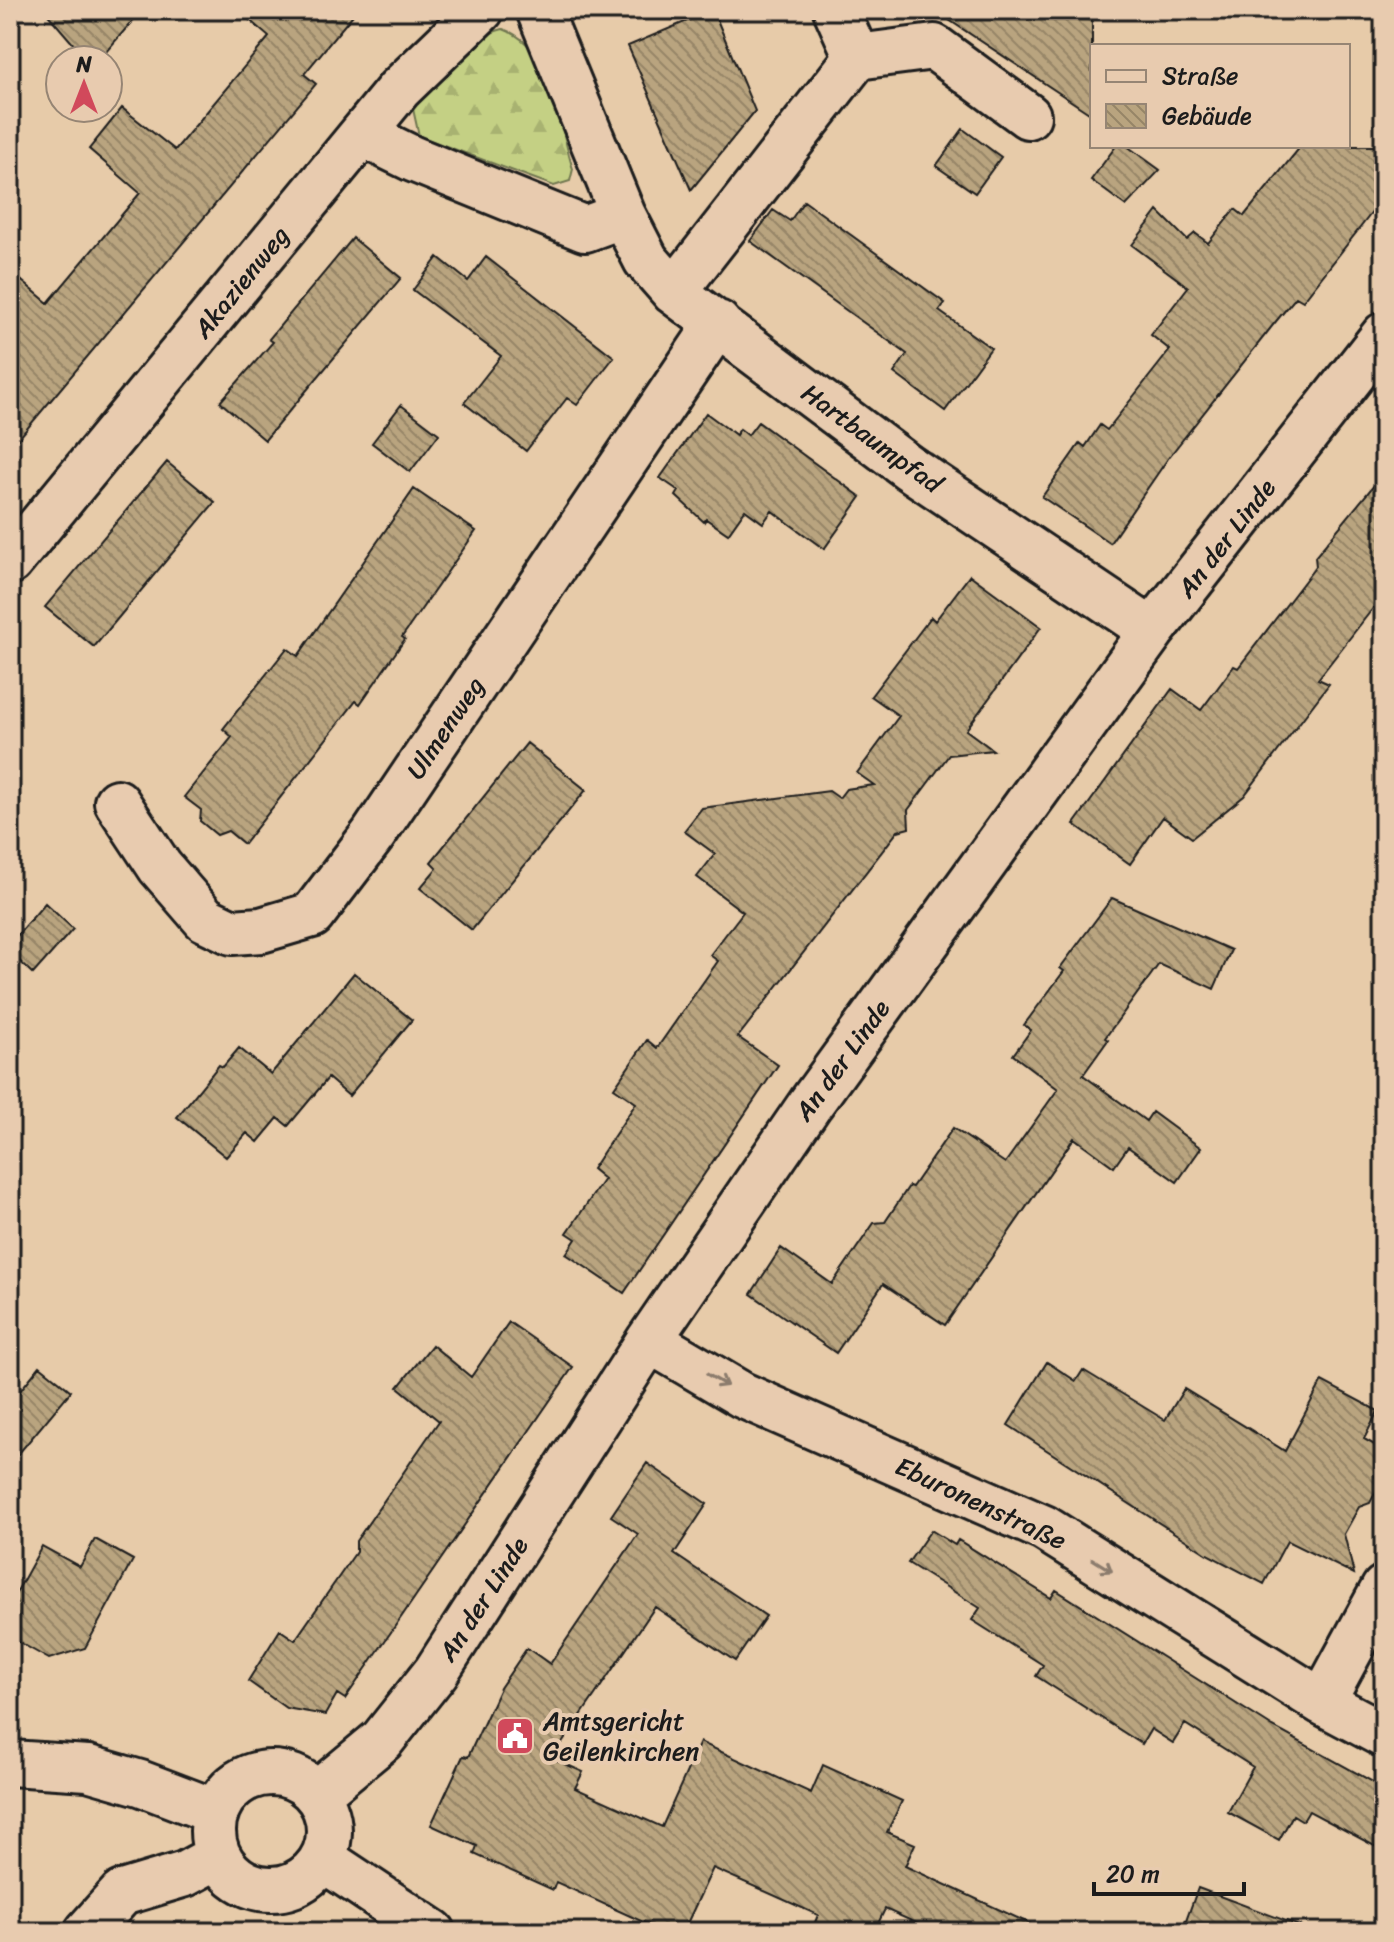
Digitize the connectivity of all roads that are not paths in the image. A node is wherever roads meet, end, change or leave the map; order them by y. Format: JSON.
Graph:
{"nodes":[{"id":1,"x":481,"y":10,"type":"edge"},
{"id":2,"x":539,"y":10,"type":"edge"},
{"id":3,"x":836,"y":10,"type":"edge"},
{"id":4,"x":857,"y":57,"type":"junction"},
{"id":5,"x":1028,"y":116,"type":"dead end"},
{"id":6,"x":362,"y":134,"type":"junction"},
{"id":7,"x":623,"y":215,"type":"junction"},
{"id":8,"x":674,"y":292,"type":"junction"},
{"id":9,"x":718,"y":323,"type":"junction"},
{"id":10,"x":1384,"y":335,"type":"edge"},
{"id":11,"x":10,"y":562,"type":"edge"},
{"id":12,"x":1152,"y":631,"type":"junction"},
{"id":13,"x":117,"y":802,"type":"dead end"},
{"id":14,"x":649,"y":1340,"type":"junction"},
{"id":15,"x":1384,"y":1588,"type":"edge"},
{"id":16,"x":1322,"y":1702,"type":"junction"},
{"id":17,"x":1384,"y":1735,"type":"edge"},
{"id":18,"x":10,"y":1763,"type":"edge"},
{"id":19,"x":317,"y":1794,"type":"junction"},
{"id":20,"x":216,"y":1812,"type":"junction"},
{"id":21,"x":218,"y":1856,"type":"junction"},
{"id":22,"x":323,"y":1859,"type":"junction"},
{"id":23,"x":87,"y":1932,"type":"edge"},
{"id":24,"x":433,"y":1932,"type":"edge"}],
"edges":[{"from":1,"to":6,"type":"street","name":"Akazienweg"},
{"from":2,"to":7,"type":"street","name":"Hartbaumpfad"},
{"from":3,"to":4,"type":"street"},
{"from":4,"to":5,"type":"street"},
{"from":4,"to":8,"type":"street"},
{"from":6,"to":7,"type":"street"},
{"from":6,"to":11,"type":"street","name":"Akazienweg"},
{"from":7,"to":8,"type":"street","name":"Hartbaumpfad"},
{"from":8,"to":9,"type":"street","name":"Hartbaumpfad"},
{"from":9,"to":12,"type":"street","name":"Hartbaumpfad"},
{"from":9,"to":13,"type":"street","name":"Ulmenweg"},
{"from":10,"to":12,"type":"street","name":"An der Linde"},
{"from":12,"to":14,"type":"street","name":"An der Linde"},
{"from":14,"to":16,"type":"street","name":"Eburonenstraße","one_way":true},
{"from":14,"to":19,"type":"street","name":"An der Linde"},
{"from":15,"to":16,"type":"street"},
{"from":16,"to":17,"type":"street","name":"Eburonenstraße"},
{"from":18,"to":20,"type":"street"},
{"from":19,"to":20,"type":"street"},
{"from":19,"to":22,"type":"street"},
{"from":20,"to":21,"type":"street"},
{"from":21,"to":22,"type":"street"},
{"from":21,"to":23,"type":"street"},
{"from":22,"to":24,"type":"street"}]}
